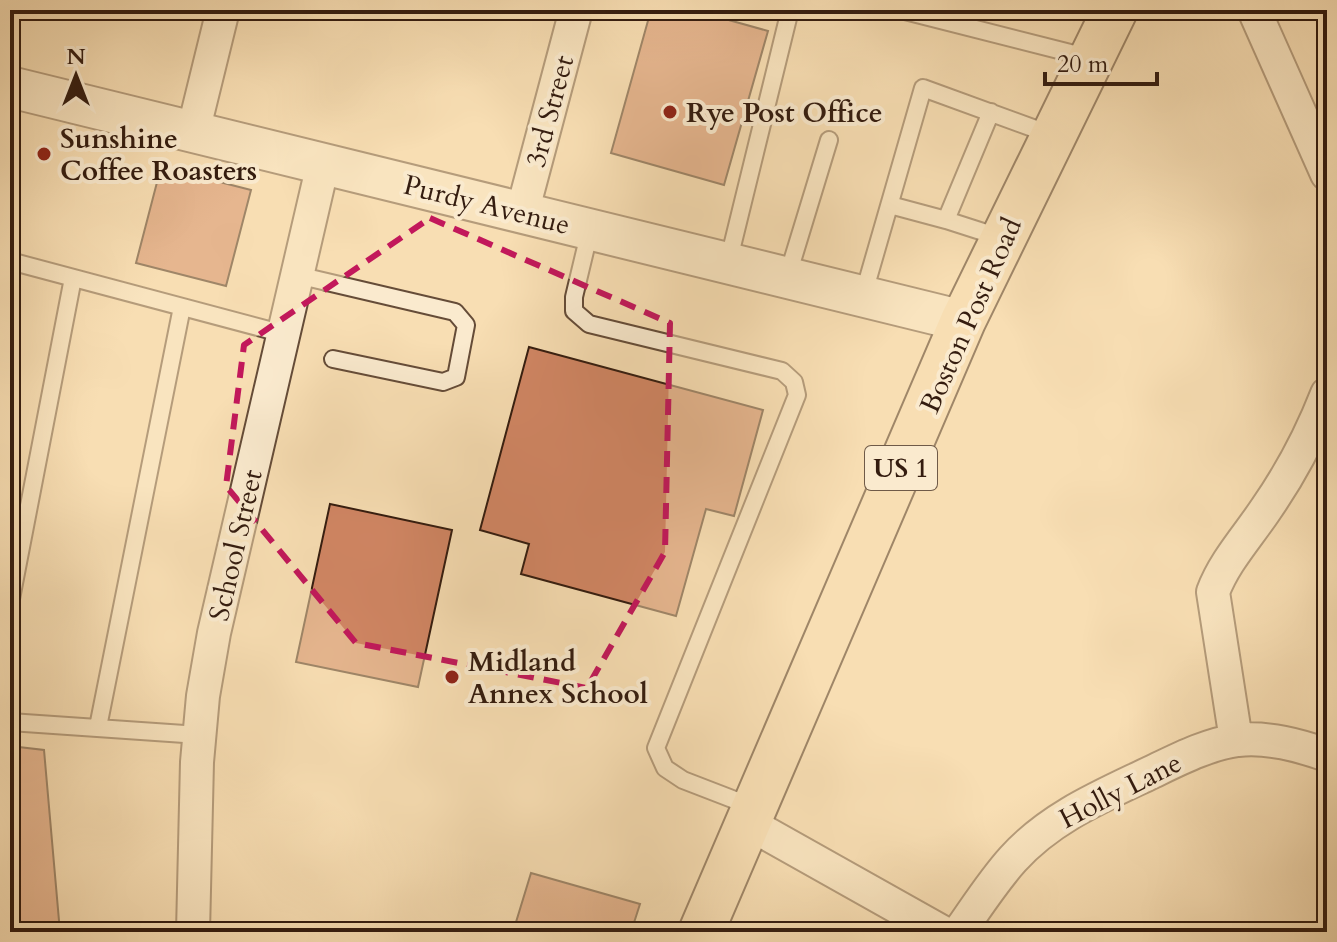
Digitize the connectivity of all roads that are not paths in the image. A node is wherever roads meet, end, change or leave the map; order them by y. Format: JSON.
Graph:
{"nodes":[{"id":1,"x":223,"y":10,"type":"edge"},
{"id":2,"x":576,"y":10,"type":"edge"},
{"id":3,"x":790,"y":10,"type":"edge"},
{"id":4,"x":901,"y":10,"type":"edge"},
{"id":5,"x":1115,"y":10,"type":"edge"},
{"id":6,"x":1254,"y":10,"type":"edge"},
{"id":7,"x":1091,"y":58,"type":"junction"},
{"id":8,"x":10,"y":87,"type":"edge"},
{"id":9,"x":991,"y":112,"type":"junction"},
{"id":10,"x":193,"y":132,"type":"junction"},
{"id":11,"x":1054,"y":135,"type":"junction"},
{"id":12,"x":829,"y":140,"type":"dead end"},
{"id":13,"x":323,"y":164,"type":"junction"},
{"id":14,"x":1327,"y":174,"type":"edge"},
{"id":15,"x":890,"y":205,"type":"junction"},
{"id":16,"x":522,"y":213,"type":"junction"},
{"id":17,"x":946,"y":220,"type":"junction"},
{"id":18,"x":590,"y":229,"type":"junction"},
{"id":19,"x":1004,"y":238,"type":"junction"},
{"id":20,"x":10,"y":261,"type":"edge"},
{"id":21,"x":728,"y":263,"type":"junction"},
{"id":22,"x":297,"y":275,"type":"junction"},
{"id":23,"x":73,"y":278,"type":"junction"},
{"id":24,"x":787,"y":278,"type":"junction"},
{"id":25,"x":863,"y":296,"type":"junction"},
{"id":26,"x":182,"y":307,"type":"junction"},
{"id":27,"x":963,"y":321,"type":"junction"},
{"id":28,"x":284,"y":334,"type":"junction"},
{"id":29,"x":333,"y":359,"type":"dead end"},
{"id":30,"x":1327,"y":394,"type":"edge"},
{"id":31,"x":10,"y":604,"type":"edge"},
{"id":32,"x":10,"y":722,"type":"edge"},
{"id":33,"x":98,"y":727,"type":"junction"},
{"id":34,"x":199,"y":735,"type":"junction"},
{"id":35,"x":1236,"y":740,"type":"junction"},
{"id":36,"x":1327,"y":755,"type":"edge"},
{"id":37,"x":752,"y":815,"type":"junction"},
{"id":38,"x":193,"y":932,"type":"edge"},
{"id":39,"x":701,"y":932,"type":"edge"},
{"id":40,"x":942,"y":932,"type":"edge"},
{"id":41,"x":959,"y":932,"type":"edge"}],
"edges":[{"from":1,"to":10,"type":"street"},
{"from":2,"to":16,"type":"street","name":"3rd Street"},
{"from":3,"to":21,"type":"lane"},
{"from":4,"to":7,"type":"lane"},
{"from":5,"to":7,"type":"main road","name":"Boston Post Road","number":"US 1"},
{"from":6,"to":14,"type":"street"},
{"from":7,"to":11,"type":"main road","name":"Boston Post Road","number":"US 1"},
{"from":8,"to":10,"type":"street","name":"Purdy Avenue"},
{"from":9,"to":11,"type":"lane"},
{"from":9,"to":15,"type":"lane"},
{"from":9,"to":17,"type":"lane"},
{"from":10,"to":13,"type":"street","name":"Purdy Avenue"},
{"from":11,"to":19,"type":"main road","name":"Boston Post Road","number":"US 1"},
{"from":12,"to":24,"type":"lane"},
{"from":13,"to":16,"type":"street","name":"Purdy Avenue"},
{"from":13,"to":22,"type":"street","name":"School Street"},
{"from":15,"to":17,"type":"lane"},
{"from":15,"to":25,"type":"lane"},
{"from":16,"to":18,"type":"street","name":"Purdy Avenue"},
{"from":17,"to":19,"type":"lane"},
{"from":18,"to":21,"type":"street","name":"Purdy Avenue"},
{"from":18,"to":37,"type":"lane"},
{"from":19,"to":27,"type":"main road","name":"Boston Post Road","number":"US 1"},
{"from":20,"to":23,"type":"lane"},
{"from":21,"to":24,"type":"street","name":"Purdy Avenue"},
{"from":22,"to":28,"type":"street","name":"School Street"},
{"from":22,"to":29,"type":"lane"},
{"from":23,"to":26,"type":"lane"},
{"from":23,"to":31,"type":"lane"},
{"from":24,"to":25,"type":"street","name":"Purdy Avenue"},
{"from":25,"to":27,"type":"street","name":"Purdy Avenue"},
{"from":26,"to":28,"type":"lane"},
{"from":26,"to":33,"type":"lane"},
{"from":27,"to":37,"type":"main road","name":"Boston Post Road","number":"US 1"},
{"from":28,"to":34,"type":"street","name":"School Street"},
{"from":30,"to":35,"type":"street"},
{"from":32,"to":33,"type":"lane"},
{"from":33,"to":34,"type":"lane"},
{"from":34,"to":38,"type":"street","name":"School Street"},
{"from":35,"to":36,"type":"street","name":"Holly Lane"},
{"from":35,"to":41,"type":"street","name":"Holly Lane"},
{"from":37,"to":39,"type":"main road","name":"Boston Post Road","number":"US 1"},
{"from":37,"to":40,"type":"street"}]}
